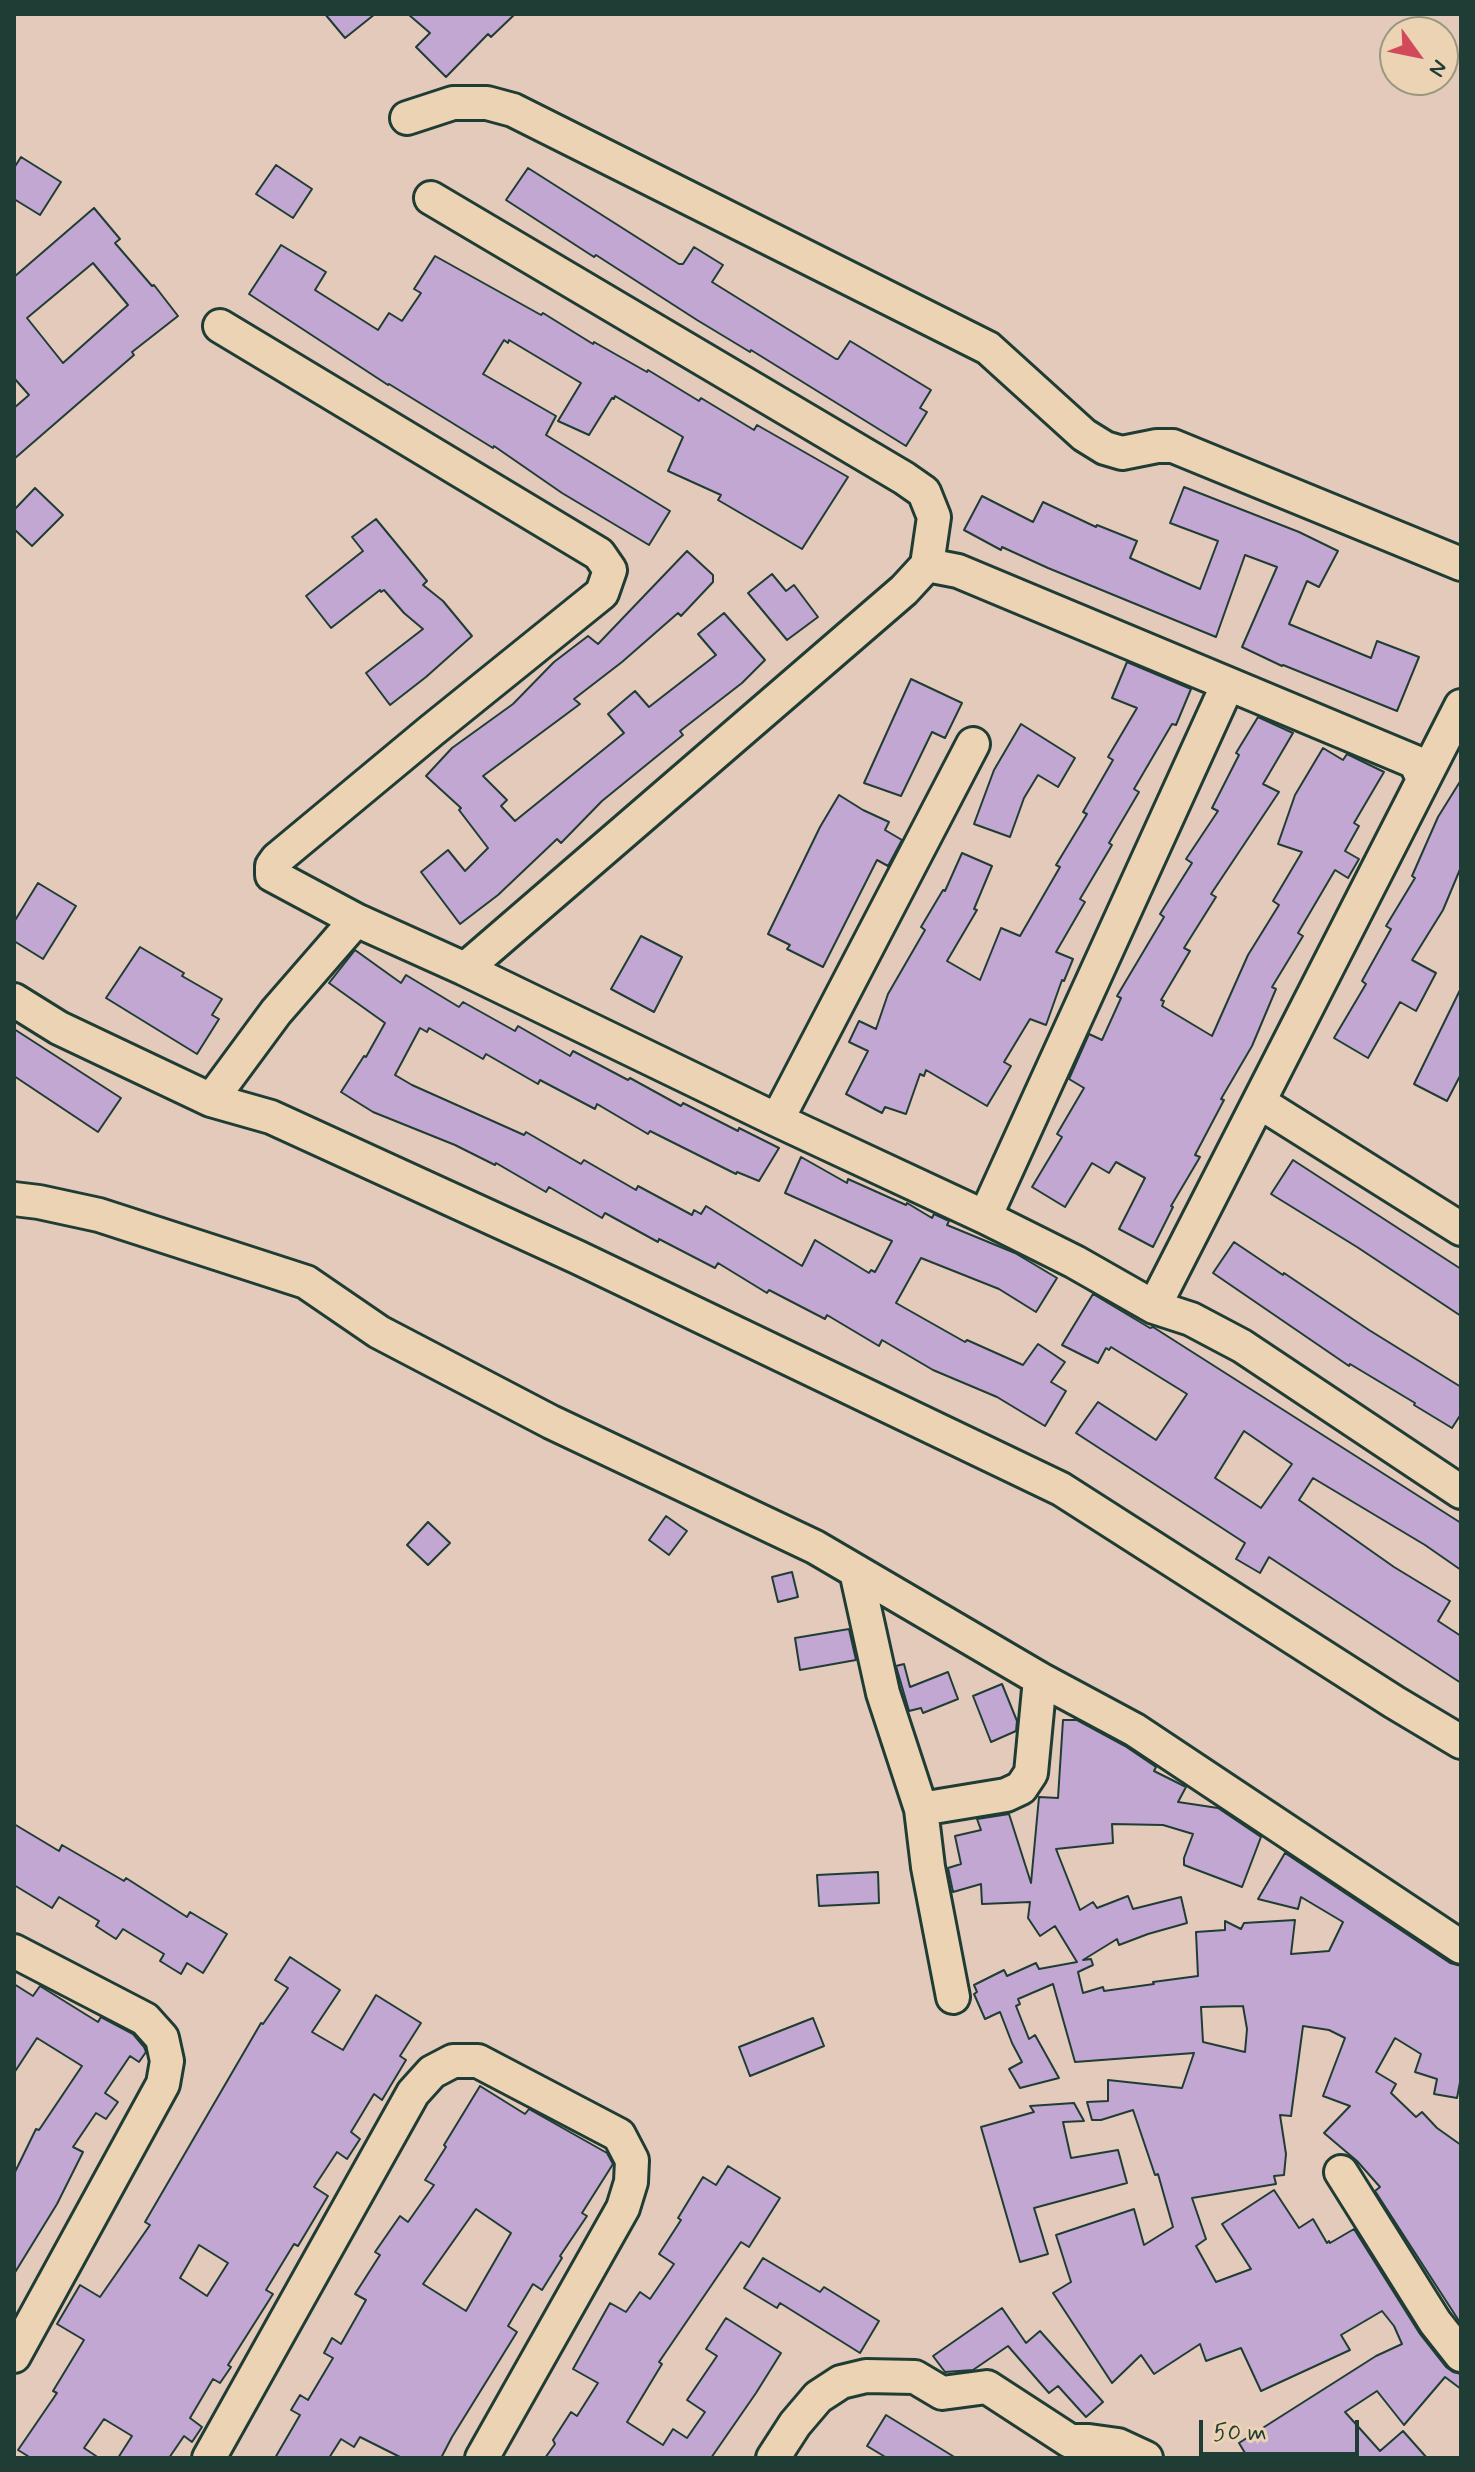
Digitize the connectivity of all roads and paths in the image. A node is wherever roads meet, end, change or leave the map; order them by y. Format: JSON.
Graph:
{"nodes":[{"id":1,"x":407,"y":118,"type":"dead end"},
{"id":2,"x":431,"y":198,"type":"dead end"},
{"id":3,"x":220,"y":326,"type":"dead end"},
{"id":4,"x":1461,"y":564,"type":"edge"},
{"id":5,"x":927,"y":565,"type":"junction"},
{"id":6,"x":1228,"y":684,"type":"junction"},
{"id":7,"x":1461,"y":706,"type":"edge"},
{"id":8,"x":973,"y":744,"type":"dead end"},
{"id":9,"x":1423,"y":779,"type":"junction"},
{"id":10,"x":356,"y":920,"type":"junction"},
{"id":11,"x":465,"y":969,"type":"junction"},
{"id":12,"x":14,"y":1000,"type":"edge"},
{"id":13,"x":211,"y":1100,"type":"junction"},
{"id":14,"x":1259,"y":1102,"type":"junction"},
{"id":15,"x":777,"y":1120,"type":"junction"},
{"id":16,"x":14,"y":1199,"type":"edge"},
{"id":17,"x":985,"y":1217,"type":"junction"},
{"id":18,"x":1461,"y":1229,"type":"edge"},
{"id":19,"x":1154,"y":1307,"type":"junction"},
{"id":20,"x":1461,"y":1492,"type":"edge"},
{"id":21,"x":856,"y":1571,"type":"junction"},
{"id":22,"x":1040,"y":1679,"type":"junction"},
{"id":23,"x":1461,"y":1742,"type":"edge"},
{"id":24,"x":921,"y":1809,"type":"junction"},
{"id":25,"x":1461,"y":1947,"type":"edge"},
{"id":26,"x":14,"y":1951,"type":"edge"},
{"id":27,"x":953,"y":1997,"type":"dead end"},
{"id":28,"x":1341,"y":2172,"type":"dead end"},
{"id":29,"x":1461,"y":2355,"type":"edge"},
{"id":30,"x":14,"y":2356,"type":"edge"},
{"id":31,"x":1065,"y":2450,"type":"edge"},
{"id":32,"x":209,"y":2458,"type":"edge"},
{"id":33,"x":482,"y":2458,"type":"edge"},
{"id":34,"x":773,"y":2458,"type":"edge"},
{"id":35,"x":1146,"y":2458,"type":"edge"}],
"edges":[{"from":1,"to":4,"type":"street"},
{"from":2,"to":5,"type":"street"},
{"from":3,"to":10,"type":"street"},
{"from":5,"to":6,"type":"street"},
{"from":5,"to":11,"type":"street"},
{"from":6,"to":9,"type":"street"},
{"from":6,"to":17,"type":"street"},
{"from":7,"to":9,"type":"street"},
{"from":8,"to":15,"type":"street"},
{"from":9,"to":14,"type":"street"},
{"from":10,"to":11,"type":"street"},
{"from":10,"to":13,"type":"street"},
{"from":11,"to":15,"type":"street"},
{"from":12,"to":13,"type":"street"},
{"from":13,"to":23,"type":"street"},
{"from":14,"to":18,"type":"street"},
{"from":14,"to":19,"type":"street"},
{"from":15,"to":17,"type":"street"},
{"from":16,"to":21,"type":"street"},
{"from":17,"to":19,"type":"street"},
{"from":19,"to":20,"type":"street"},
{"from":21,"to":22,"type":"street"},
{"from":21,"to":24,"type":"street"},
{"from":22,"to":24,"type":"street"},
{"from":22,"to":25,"type":"street"},
{"from":24,"to":27,"type":"street"},
{"from":26,"to":30,"type":"street"},
{"from":28,"to":29,"type":"street"},
{"from":31,"to":34,"type":"street"},
{"from":31,"to":35,"type":"street"},
{"from":32,"to":33,"type":"street"}]}
